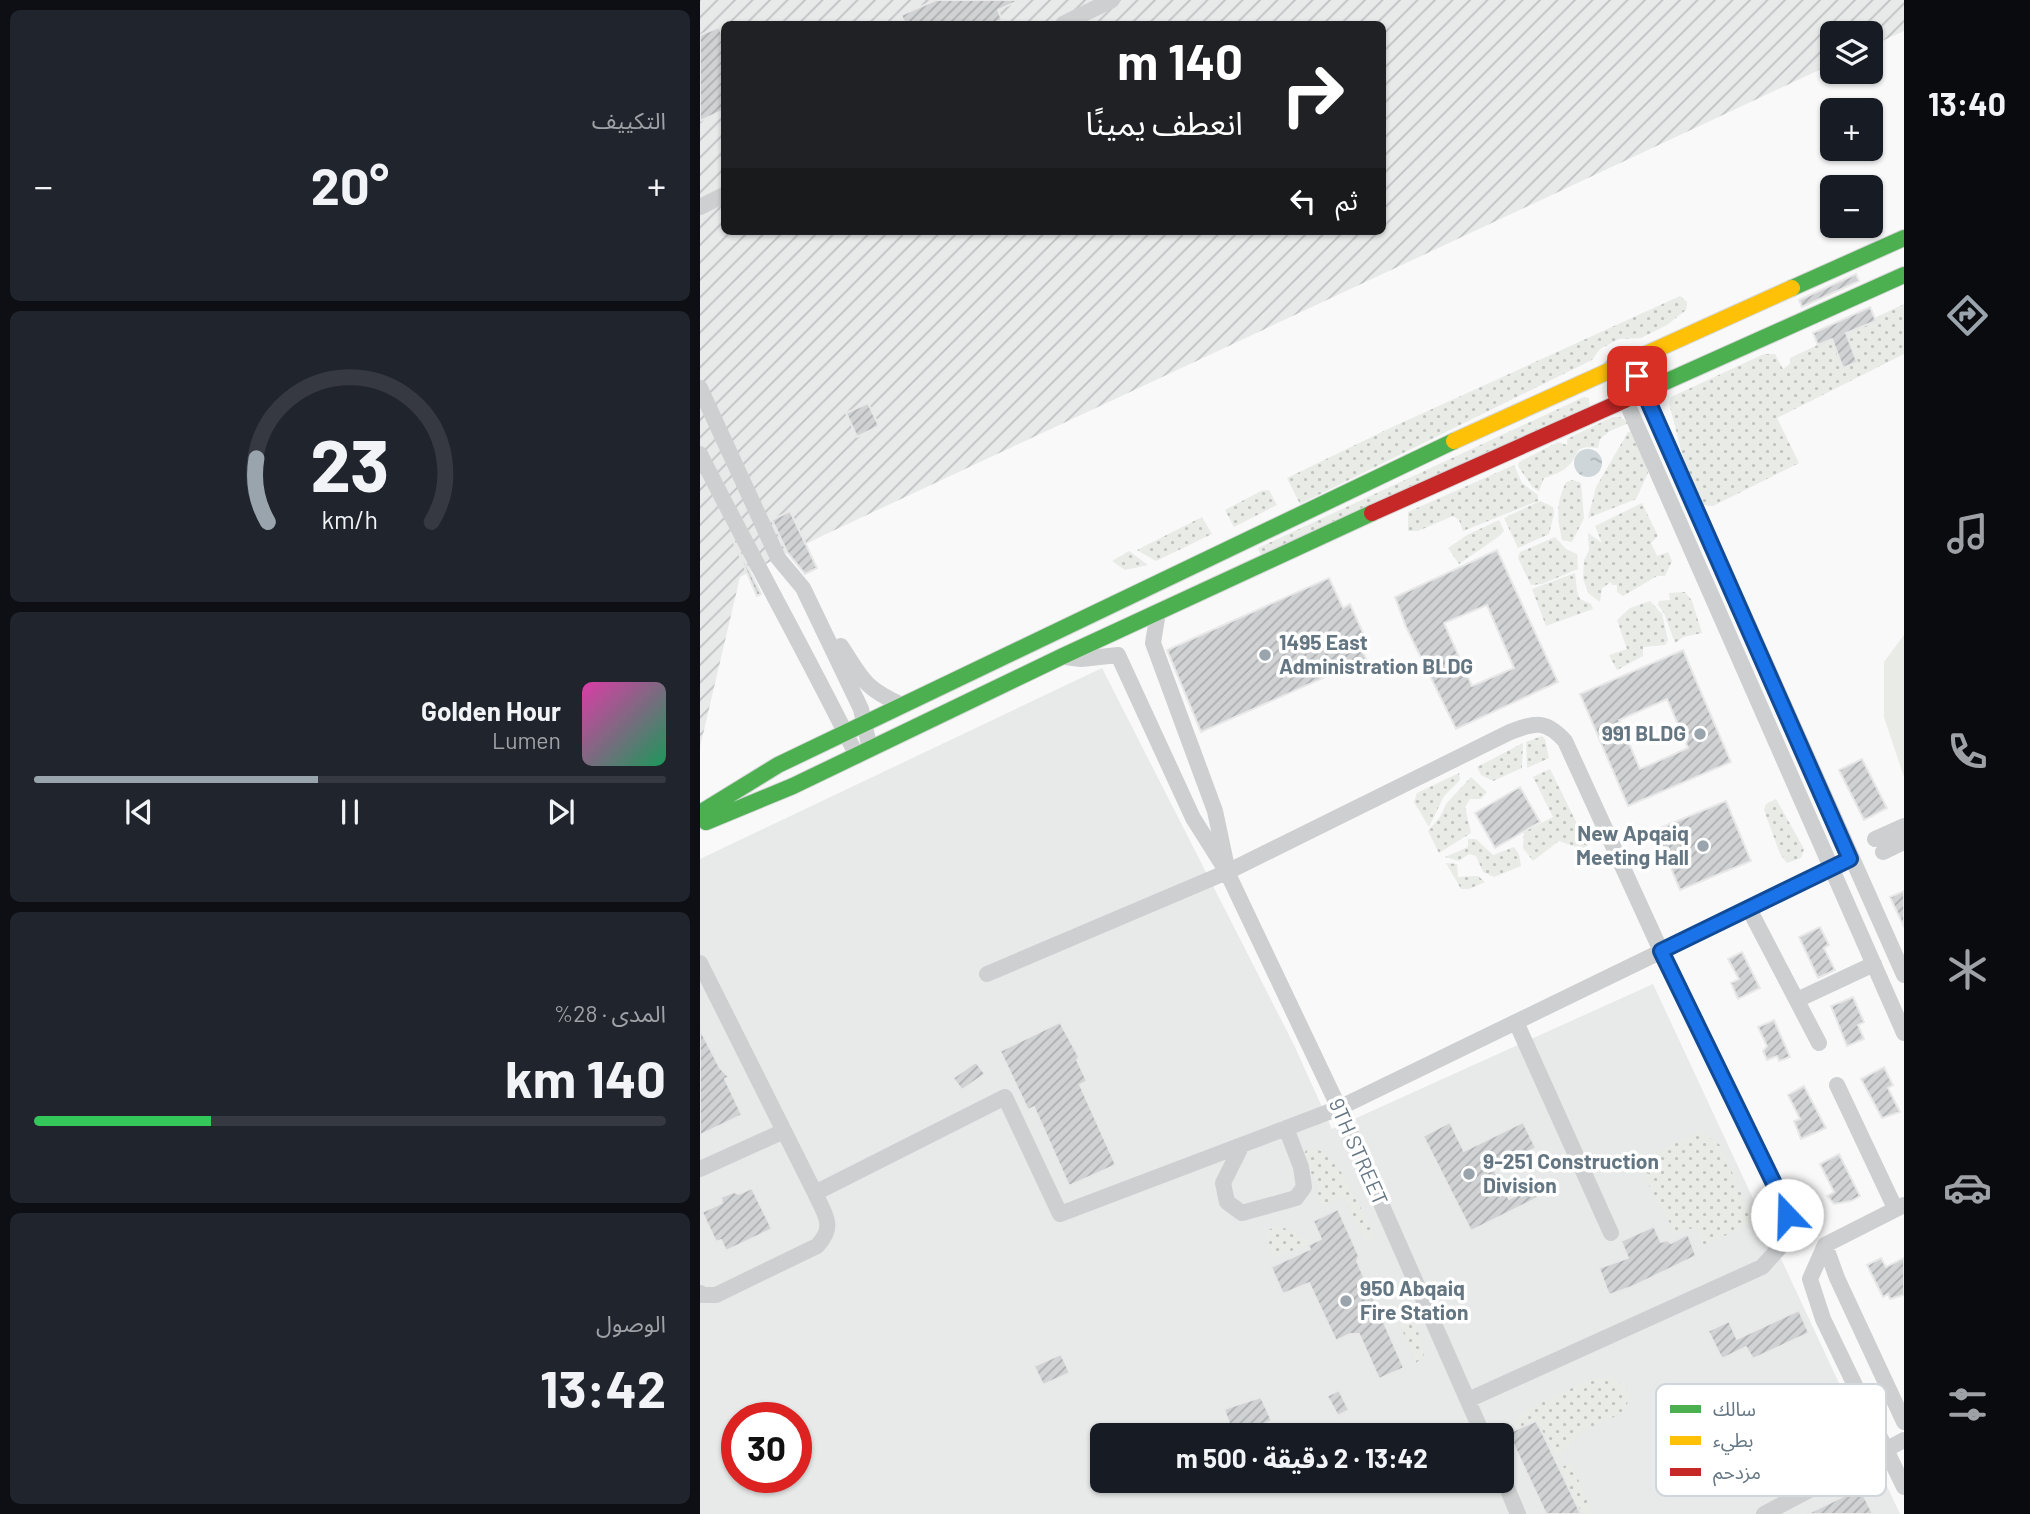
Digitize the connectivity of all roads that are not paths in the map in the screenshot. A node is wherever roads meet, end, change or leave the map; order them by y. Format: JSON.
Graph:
{"nodes":[{"id":1,"x":1112,"y":0,"type":"edge"},
{"id":2,"x":1069,"y":21,"type":"edge"},
{"id":3,"x":721,"y":196,"type":"edge"},
{"id":4,"x":700,"y":207,"type":"edge"},
{"id":5,"x":1904,"y":238,"type":"edge"},
{"id":6,"x":1904,"y":275,"type":"edge"},
{"id":7,"x":1630,"y":359,"type":"junction"},
{"id":8,"x":1611,"y":368,"type":"junction"},
{"id":9,"x":700,"y":388,"type":"edge"},
{"id":10,"x":1645,"y":393,"type":"junction"},
{"id":11,"x":1626,"y":401,"type":"junction"},
{"id":12,"x":700,"y":454,"type":"edge"},
{"id":13,"x":803,"y":588,"type":"junction"},
{"id":14,"x":1158,"y":612,"type":"junction"},
{"id":15,"x":1063,"y":656,"type":"junction"},
{"id":16,"x":902,"y":705,"type":"junction"},
{"id":17,"x":865,"y":724,"type":"junction"},
{"id":18,"x":845,"y":733,"type":"junction"},
{"id":19,"x":864,"y":753,"type":"junction"},
{"id":20,"x":700,"y":813,"type":"edge"},
{"id":21,"x":700,"y":824,"type":"edge"},
{"id":22,"x":1904,"y":826,"type":"edge"},
{"id":23,"x":1904,"y":842,"type":"edge"},
{"id":24,"x":1850,"y":859,"type":"junction"},
{"id":25,"x":1833,"y":868,"type":"junction"},
{"id":26,"x":1227,"y":872,"type":"junction"},
{"id":27,"x":1749,"y":909,"type":"junction"},
{"id":28,"x":1661,"y":951,"type":"junction"},
{"id":29,"x":700,"y":963,"type":"edge"},
{"id":30,"x":1874,"y":964,"type":"junction"},
{"id":31,"x":987,"y":974,"type":"dead end"},
{"id":32,"x":1904,"y":975,"type":"edge"},
{"id":33,"x":1797,"y":1000,"type":"junction"},
{"id":34,"x":1516,"y":1022,"type":"junction"},
{"id":35,"x":1904,"y":1033,"type":"edge"},
{"id":36,"x":1819,"y":1043,"type":"dead end"},
{"id":37,"x":1837,"y":1085,"type":"dead end"},
{"id":38,"x":1339,"y":1108,"type":"junction"},
{"id":39,"x":1286,"y":1128,"type":"junction"},
{"id":40,"x":784,"y":1131,"type":"junction"},
{"id":41,"x":1242,"y":1144,"type":"junction"},
{"id":42,"x":700,"y":1169,"type":"edge"},
{"id":43,"x":815,"y":1193,"type":"junction"},
{"id":44,"x":1900,"y":1207,"type":"edge"},
{"id":45,"x":1611,"y":1233,"type":"dead end"},
{"id":46,"x":1825,"y":1245,"type":"junction"},
{"id":47,"x":700,"y":1293,"type":"edge"},
{"id":48,"x":1854,"y":1384,"type":"edge"},
{"id":49,"x":1468,"y":1400,"type":"junction"},
{"id":50,"x":1904,"y":1422,"type":"edge"},
{"id":51,"x":1478,"y":1423,"type":"edge"},
{"id":52,"x":1904,"y":1440,"type":"edge"},
{"id":53,"x":1886,"y":1449,"type":"joint"},
{"id":54,"x":1904,"y":1487,"type":"edge"},
{"id":55,"x":1509,"y":1493,"type":"edge"},
{"id":56,"x":1798,"y":1496,"type":"edge"},
{"id":57,"x":1518,"y":1514,"type":"edge"},
{"id":58,"x":1764,"y":1514,"type":"edge"}],
"edges":[{"from":1,"to":2,"type":"street"},
{"from":3,"to":4,"type":"street"},
{"from":5,"to":7,"type":"street"},
{"from":6,"to":10,"type":"street"},
{"from":7,"to":8,"type":"street"},
{"from":7,"to":10,"type":"street"},
{"from":8,"to":11,"type":"street"},
{"from":8,"to":16,"type":"street"},
{"from":9,"to":13,"type":"street"},
{"from":10,"to":11,"type":"street"},
{"from":10,"to":24,"type":"street"},
{"from":11,"to":14,"type":"street"},
{"from":11,"to":25,"type":"street"},
{"from":12,"to":18,"type":"street"},
{"from":13,"to":16,"type":"street"},
{"from":13,"to":17,"type":"street"},
{"from":14,"to":15,"type":"street"},
{"from":14,"to":26,"type":"street"},
{"from":15,"to":19,"type":"street"},
{"from":15,"to":26,"type":"street"},
{"from":16,"to":17,"type":"street"},
{"from":17,"to":18,"type":"street"},
{"from":17,"to":19,"type":"street"},
{"from":18,"to":19,"type":"street"},
{"from":18,"to":20,"type":"street"},
{"from":19,"to":21,"type":"street"},
{"from":22,"to":23,"type":"street"},
{"from":24,"to":25,"type":"street"},
{"from":24,"to":32,"type":"street"},
{"from":25,"to":27,"type":"street"},
{"from":25,"to":30,"type":"street"},
{"from":26,"to":28,"type":"street"},
{"from":26,"to":31,"type":"street"},
{"from":26,"to":38,"type":"street","name":"9TH STREET"},
{"from":27,"to":28,"type":"street"},
{"from":27,"to":33,"type":"street"},
{"from":28,"to":34,"type":"street"},
{"from":28,"to":49,"type":"street"},
{"from":29,"to":40,"type":"street"},
{"from":30,"to":33,"type":"street"},
{"from":30,"to":35,"type":"street"},
{"from":33,"to":36,"type":"street"},
{"from":34,"to":38,"type":"street"},
{"from":34,"to":45,"type":"street"},
{"from":37,"to":44,"type":"street"},
{"from":38,"to":39,"type":"street"},
{"from":38,"to":49,"type":"street","name":"9TH STREET"},
{"from":39,"to":41,"type":"street"},
{"from":39,"to":41,"type":"street"},
{"from":40,"to":42,"type":"street"},
{"from":40,"to":43,"type":"street"},
{"from":41,"to":43,"type":"street"},
{"from":43,"to":47,"type":"street"},
{"from":44,"to":46,"type":"street"},
{"from":46,"to":48,"type":"street"},
{"from":46,"to":50,"type":"street"},
{"from":49,"to":51,"type":"street","name":"9TH STREET"},
{"from":52,"to":53,"type":"street"},
{"from":53,"to":54,"type":"street"},
{"from":55,"to":57,"type":"street"},
{"from":56,"to":58,"type":"street"}]}
